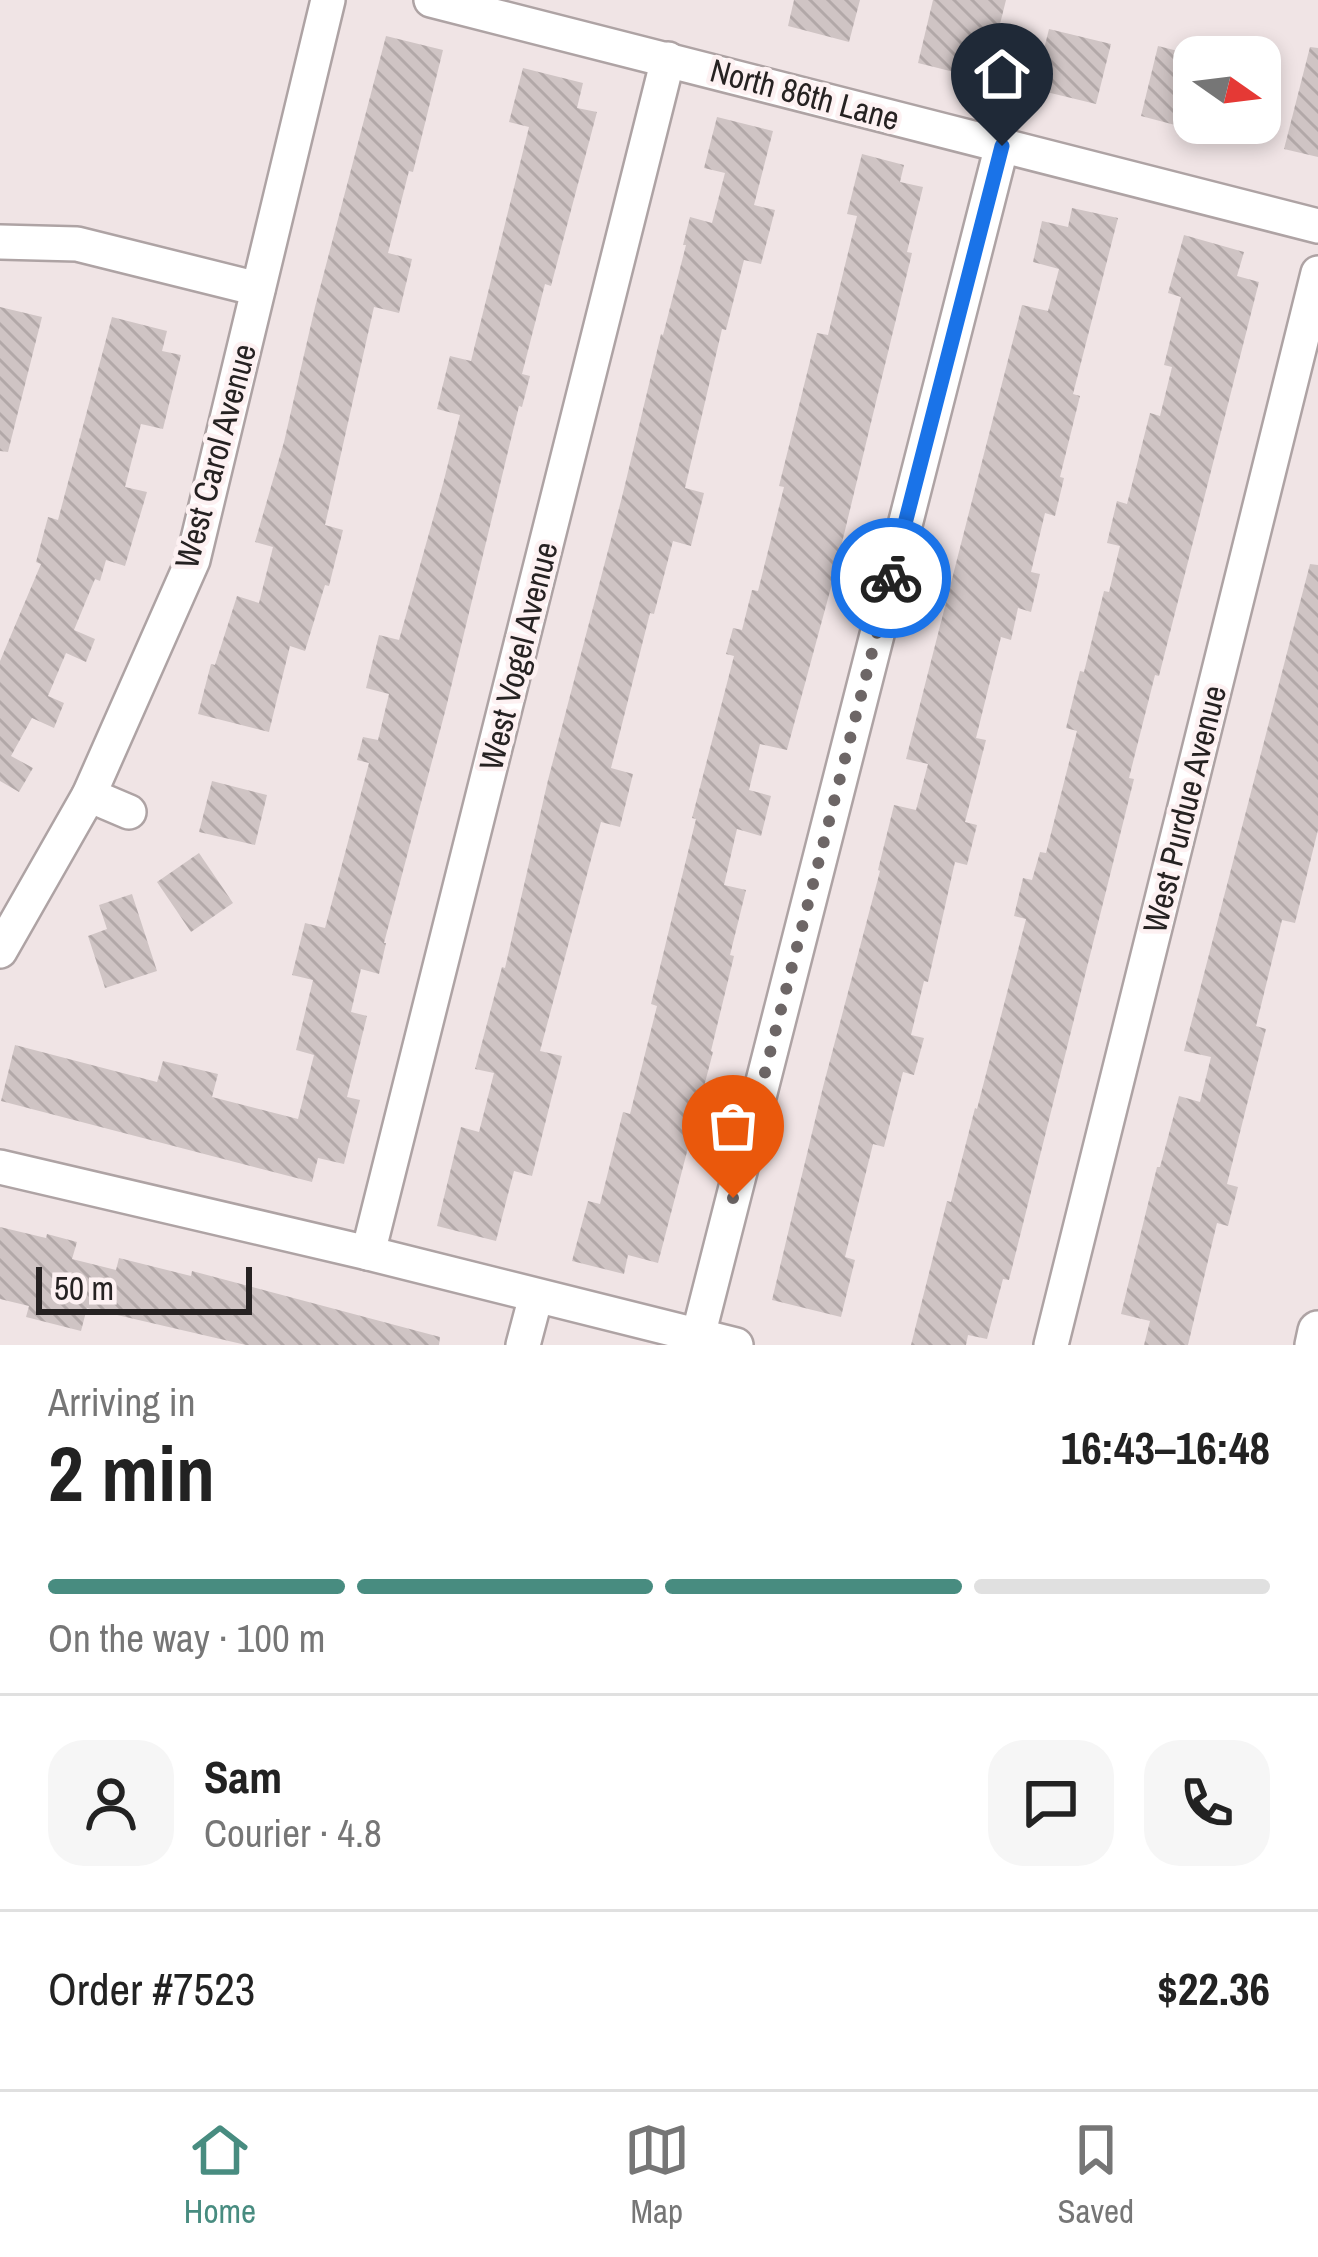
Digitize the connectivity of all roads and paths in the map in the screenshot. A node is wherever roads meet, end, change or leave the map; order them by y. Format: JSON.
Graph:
{"nodes":[{"id":1,"x":328,"y":0,"type":"edge"},
{"id":2,"x":431,"y":0,"type":"edge"},
{"id":3,"x":668,"y":59,"type":"junction"},
{"id":4,"x":1002,"y":146,"type":"junction"},
{"id":5,"x":1318,"y":226,"type":"edge"},
{"id":6,"x":0,"y":242,"type":"edge"},
{"id":7,"x":1318,"y":273,"type":"edge"},
{"id":8,"x":258,"y":289,"type":"junction"},
{"id":9,"x":89,"y":795,"type":"junction"},
{"id":10,"x":129,"y":812,"type":"dead end"},
{"id":11,"x":0,"y":951,"type":"edge"},
{"id":12,"x":0,"y":1167,"type":"edge"},
{"id":13,"x":368,"y":1253,"type":"junction"},
{"id":14,"x":536,"y":1296,"type":"junction"},
{"id":15,"x":1318,"y":1330,"type":"edge"},
{"id":16,"x":698,"y":1336,"type":"junction"},
{"id":17,"x":523,"y":1345,"type":"edge"},
{"id":18,"x":736,"y":1345,"type":"edge"},
{"id":19,"x":1051,"y":1345,"type":"edge"},
{"id":20,"x":1315,"y":1345,"type":"edge"}],
"edges":[{"from":1,"to":8,"type":"street","name":"West Carol Avenue"},
{"from":2,"to":3,"type":"street","name":"North 86th Lane"},
{"from":3,"to":4,"type":"street","name":"North 86th Lane"},
{"from":3,"to":13,"type":"street","name":"West Vogel Avenue"},
{"from":4,"to":5,"type":"street","name":"North 86th Lane"},
{"from":4,"to":16,"type":"street"},
{"from":6,"to":8,"type":"street"},
{"from":7,"to":19,"type":"street","name":"West Purdue Avenue"},
{"from":8,"to":9,"type":"street","name":"West Carol Avenue"},
{"from":9,"to":10,"type":"street"},
{"from":9,"to":11,"type":"street","name":"West Carol Avenue"},
{"from":12,"to":13,"type":"street"},
{"from":13,"to":14,"type":"street"},
{"from":14,"to":16,"type":"street"},
{"from":14,"to":17,"type":"street"},
{"from":15,"to":20,"type":"street"},
{"from":16,"to":18,"type":"street"}]}
